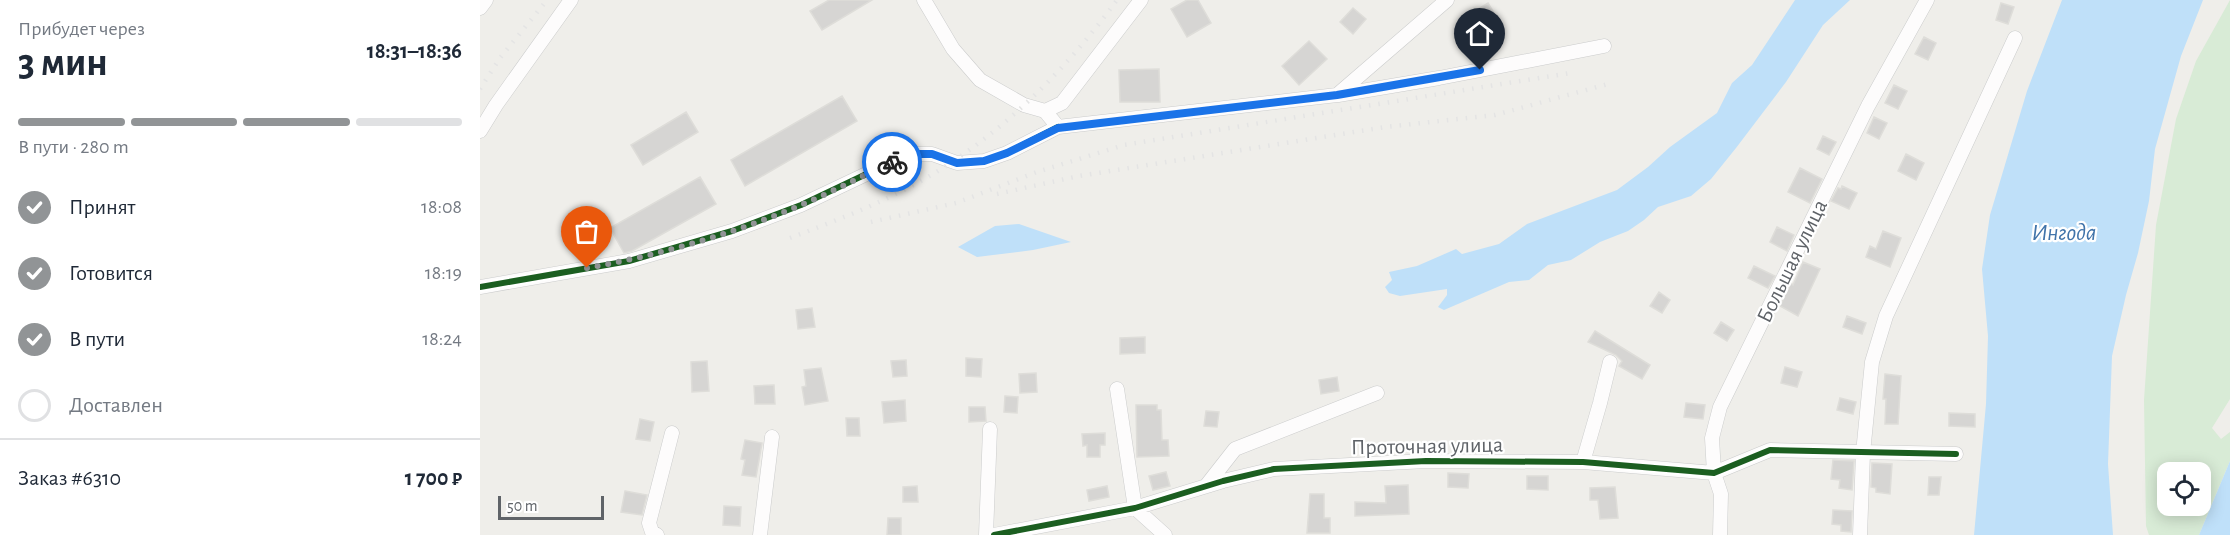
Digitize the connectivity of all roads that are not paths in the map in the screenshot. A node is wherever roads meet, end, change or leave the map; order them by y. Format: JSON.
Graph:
{"nodes":[{"id":1,"x":486,"y":0,"type":"edge"},
{"id":2,"x":571,"y":0,"type":"edge"},
{"id":3,"x":924,"y":0,"type":"edge"},
{"id":4,"x":1141,"y":0,"type":"edge"},
{"id":5,"x":1447,"y":0,"type":"edge"},
{"id":6,"x":1927,"y":0,"type":"edge"},
{"id":7,"x":480,"y":8,"type":"edge"},
{"id":8,"x":2015,"y":38,"type":"dead end"},
{"id":9,"x":1604,"y":46,"type":"dead end"},
{"id":10,"x":1337,"y":95,"type":"junction"},
{"id":11,"x":1045,"y":111,"type":"junction"},
{"id":12,"x":1058,"y":128,"type":"junction"},
{"id":13,"x":480,"y":131,"type":"edge"},
{"id":14,"x":480,"y":287,"type":"edge"},
{"id":15,"x":1610,"y":363,"type":"dead end"},
{"id":16,"x":1117,"y":388,"type":"dead end"},
{"id":17,"x":1377,"y":393,"type":"dead end"},
{"id":18,"x":990,"y":429,"type":"dead end"},
{"id":19,"x":672,"y":433,"type":"dead end"},
{"id":20,"x":772,"y":437,"type":"dead end"},
{"id":21,"x":1863,"y":453,"type":"junction"},
{"id":22,"x":1956,"y":454,"type":"dead end"},
{"id":23,"x":1583,"y":462,"type":"junction"},
{"id":24,"x":1714,"y":473,"type":"junction"},
{"id":25,"x":1206,"y":486,"type":"junction"},
{"id":26,"x":1135,"y":508,"type":"junction"},
{"id":27,"x":657,"y":535,"type":"edge"},
{"id":28,"x":760,"y":535,"type":"edge"},
{"id":29,"x":986,"y":535,"type":"edge"},
{"id":30,"x":994,"y":535,"type":"edge"},
{"id":31,"x":1165,"y":535,"type":"edge"},
{"id":32,"x":1720,"y":535,"type":"edge"},
{"id":33,"x":1860,"y":535,"type":"edge"}],
"edges":[{"from":1,"to":7,"type":"street"},
{"from":2,"to":13,"type":"street"},
{"from":3,"to":11,"type":"street"},
{"from":4,"to":11,"type":"street"},
{"from":5,"to":10,"type":"street"},
{"from":6,"to":24,"type":"street","name":"Большая улица"},
{"from":8,"to":21,"type":"street"},
{"from":9,"to":10,"type":"street"},
{"from":10,"to":12,"type":"street"},
{"from":11,"to":12,"type":"street"},
{"from":12,"to":14,"type":"street"},
{"from":15,"to":23,"type":"street"},
{"from":16,"to":26,"type":"street"},
{"from":17,"to":25,"type":"street"},
{"from":18,"to":29,"type":"street"},
{"from":19,"to":27,"type":"street"},
{"from":20,"to":28,"type":"street"},
{"from":21,"to":22,"type":"street","name":"Проточная улица"},
{"from":21,"to":24,"type":"street","name":"Проточная улица"},
{"from":21,"to":33,"type":"street"},
{"from":23,"to":24,"type":"street","name":"Проточная улица"},
{"from":23,"to":25,"type":"street","name":"Проточная улица"},
{"from":24,"to":32,"type":"street","name":"Большая улица"},
{"from":25,"to":26,"type":"street","name":"Проточная улица"},
{"from":26,"to":30,"type":"street","name":"Проточная улица"},
{"from":26,"to":31,"type":"street"}]}
